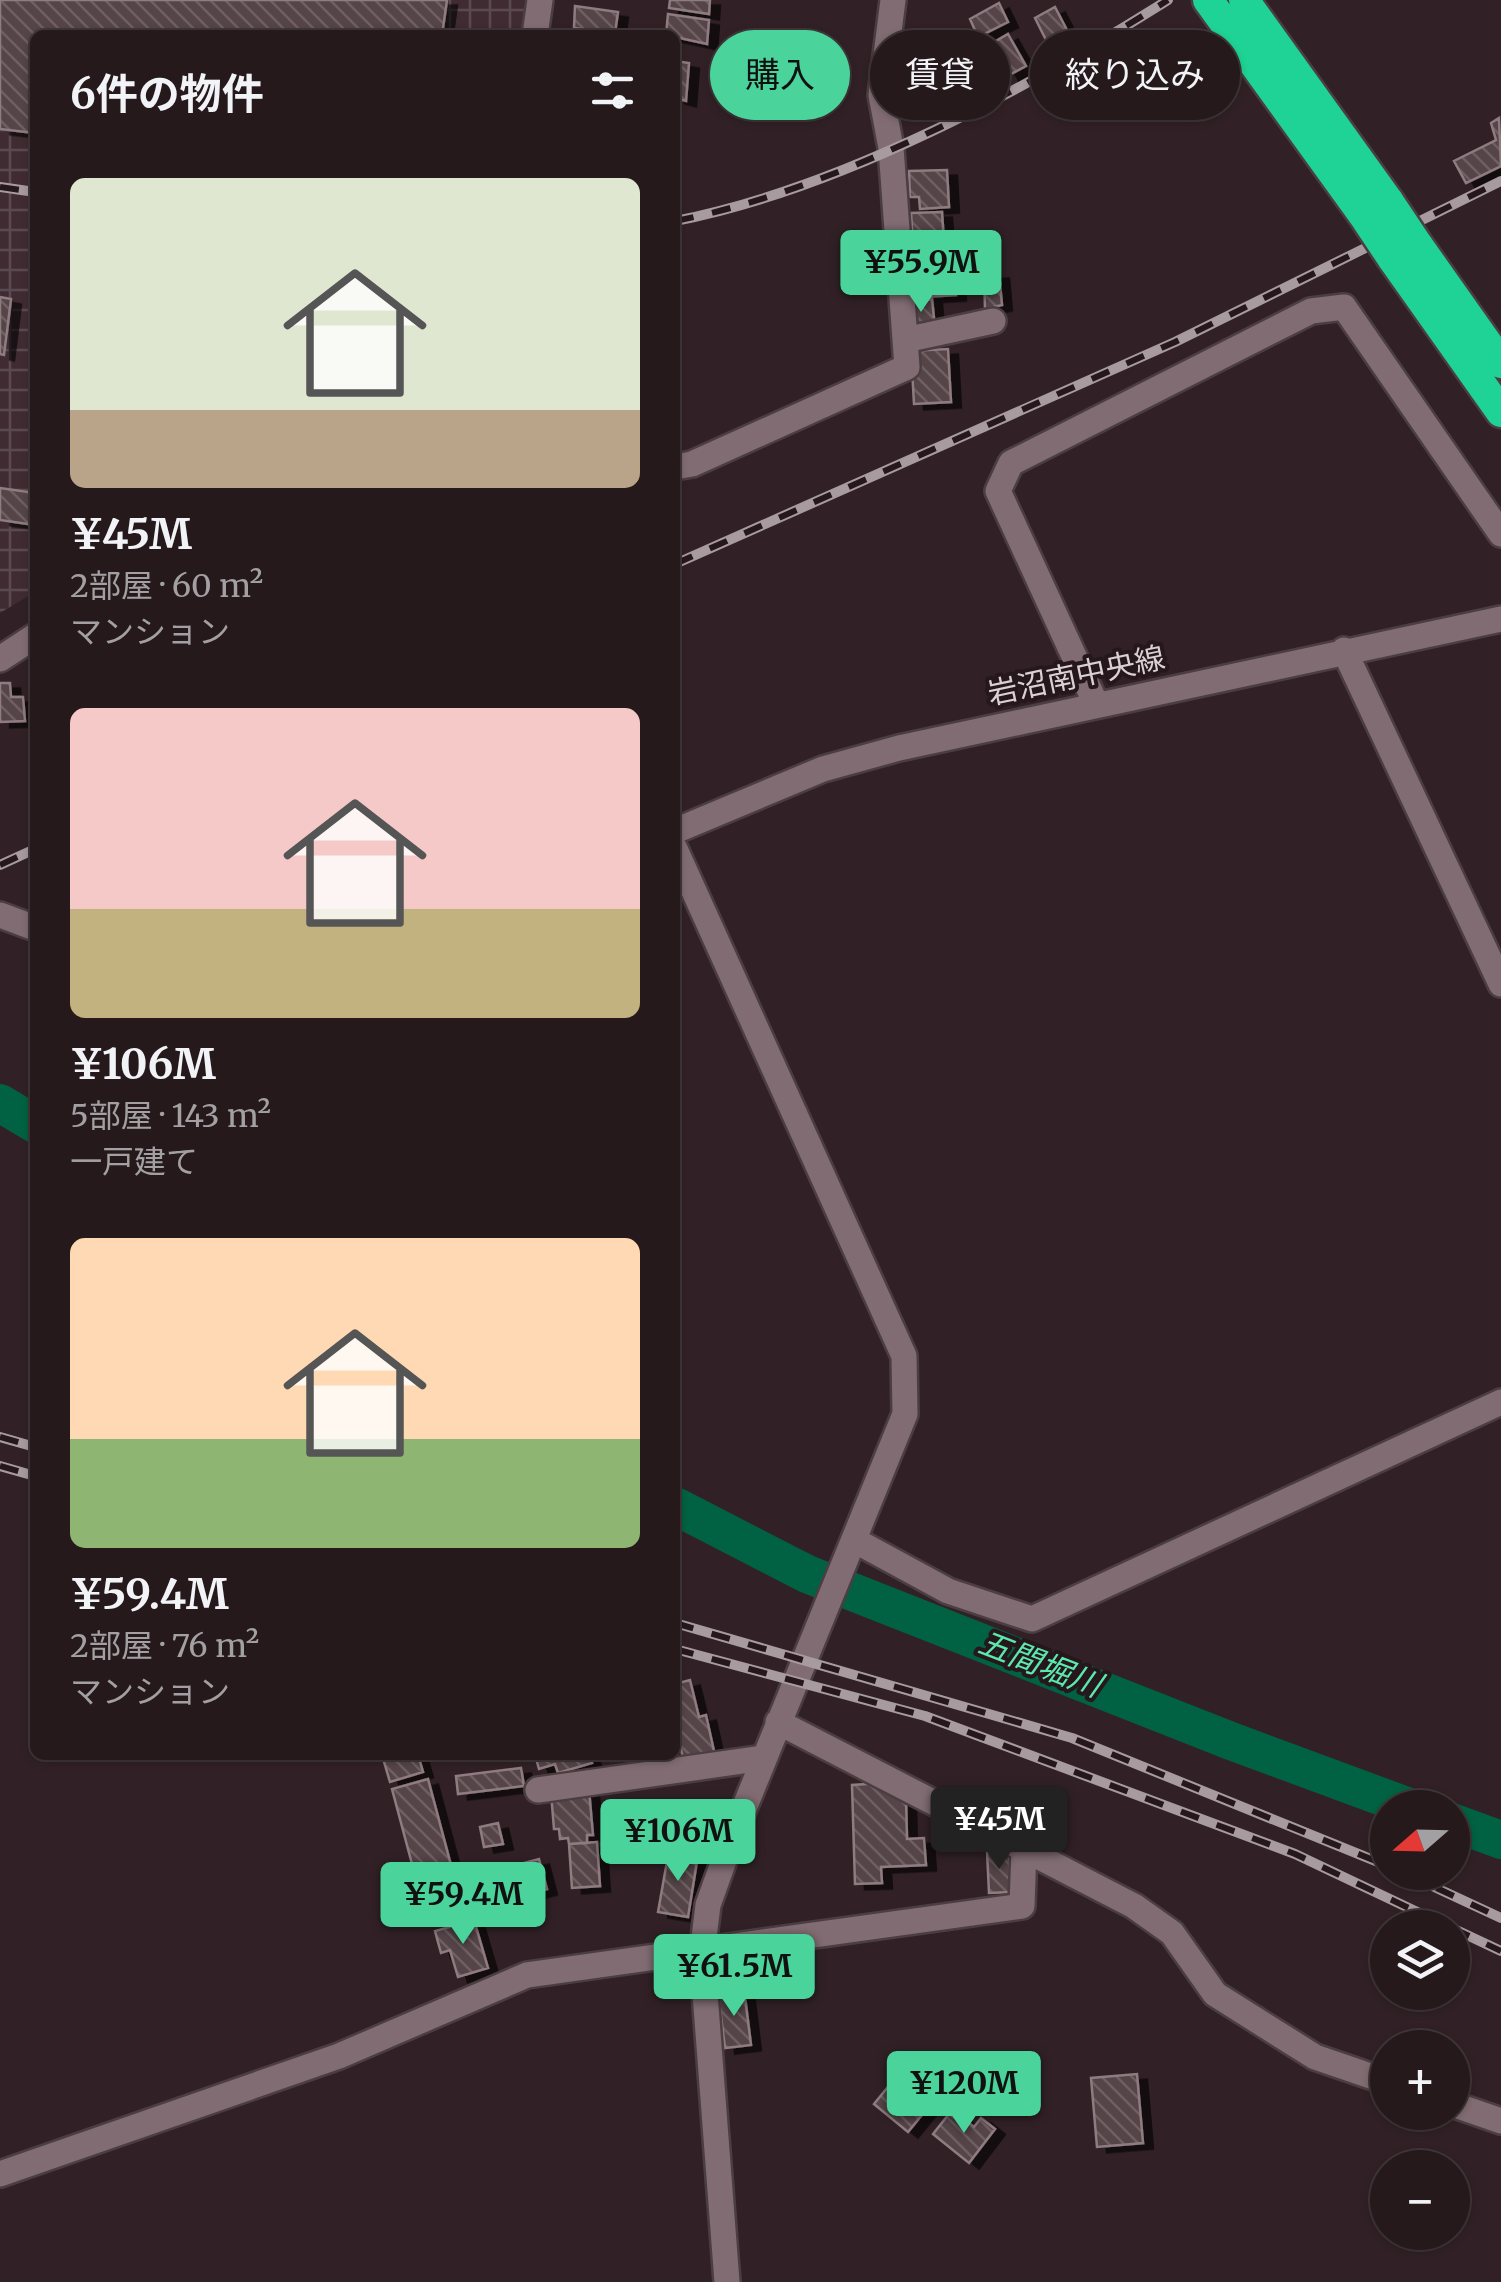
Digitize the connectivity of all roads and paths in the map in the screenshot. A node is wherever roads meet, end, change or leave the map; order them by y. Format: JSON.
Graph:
{"nodes":[{"id":1,"x":540,"y":0,"type":"edge"},
{"id":2,"x":893,"y":0,"type":"edge"},
{"id":3,"x":1208,"y":0,"type":"edge"},
{"id":4,"x":1244,"y":0,"type":"edge"},
{"id":5,"x":536,"y":30,"type":"edge"},
{"id":6,"x":1376,"y":209,"type":"junction"},
{"id":7,"x":1404,"y":251,"type":"junction"},
{"id":8,"x":993,"y":321,"type":"dead end"},
{"id":9,"x":905,"y":340,"type":"junction"},
{"id":10,"x":1501,"y":363,"type":"edge"},
{"id":11,"x":1501,"y":412,"type":"edge"},
{"id":12,"x":680,"y":466,"type":"edge"},
{"id":13,"x":1501,"y":534,"type":"edge"},
{"id":14,"x":1501,"y":619,"type":"edge"},
{"id":15,"x":30,"y":639,"type":"edge"},
{"id":16,"x":1344,"y":650,"type":"junction"},
{"id":17,"x":0,"y":659,"type":"edge"},
{"id":18,"x":1096,"y":704,"type":"junction"},
{"id":19,"x":680,"y":828,"type":"edge"},
{"id":20,"x":680,"y":859,"type":"edge"},
{"id":21,"x":0,"y":915,"type":"edge"},
{"id":22,"x":30,"y":926,"type":"edge"},
{"id":23,"x":1501,"y":984,"type":"edge"},
{"id":24,"x":1501,"y":1402,"type":"edge"},
{"id":25,"x":856,"y":1541,"type":"junction"},
{"id":26,"x":778,"y":1722,"type":"junction"},
{"id":27,"x":764,"y":1758,"type":"junction"},
{"id":28,"x":538,"y":1790,"type":"dead end"},
{"id":29,"x":1024,"y":1848,"type":"junction"},
{"id":30,"x":702,"y":1954,"type":"junction"},
{"id":31,"x":1370,"y":2075,"type":"edge"},
{"id":32,"x":1470,"y":2110,"type":"edge"},
{"id":33,"x":1501,"y":2120,"type":"edge"},
{"id":34,"x":0,"y":2174,"type":"edge"},
{"id":35,"x":727,"y":2282,"type":"edge"}],
"edges":[{"from":1,"to":5,"type":"street"},
{"from":2,"to":9,"type":"street"},
{"from":3,"to":6,"type":"highway"},
{"from":4,"to":6,"type":"highway"},
{"from":6,"to":7,"type":"highway","bridge":true},
{"from":7,"to":10,"type":"highway"},
{"from":7,"to":11,"type":"highway"},
{"from":8,"to":9,"type":"street"},
{"from":9,"to":12,"type":"street"},
{"from":13,"to":18,"type":"street"},
{"from":14,"to":16,"type":"street","name":"岩沼南中央線"},
{"from":15,"to":17,"type":"street"},
{"from":16,"to":18,"type":"street","name":"岩沼南中央線"},
{"from":16,"to":23,"type":"street"},
{"from":18,"to":19,"type":"street","name":"岩沼南中央線"},
{"from":20,"to":25,"type":"street"},
{"from":21,"to":22,"type":"street"},
{"from":24,"to":25,"type":"street"},
{"from":25,"to":26,"type":"street"},
{"from":26,"to":27,"type":"street"},
{"from":26,"to":29,"type":"street"},
{"from":27,"to":28,"type":"street"},
{"from":27,"to":30,"type":"street"},
{"from":29,"to":30,"type":"street"},
{"from":29,"to":31,"type":"street"},
{"from":30,"to":34,"type":"street"},
{"from":30,"to":35,"type":"street"},
{"from":32,"to":33,"type":"street"}]}
